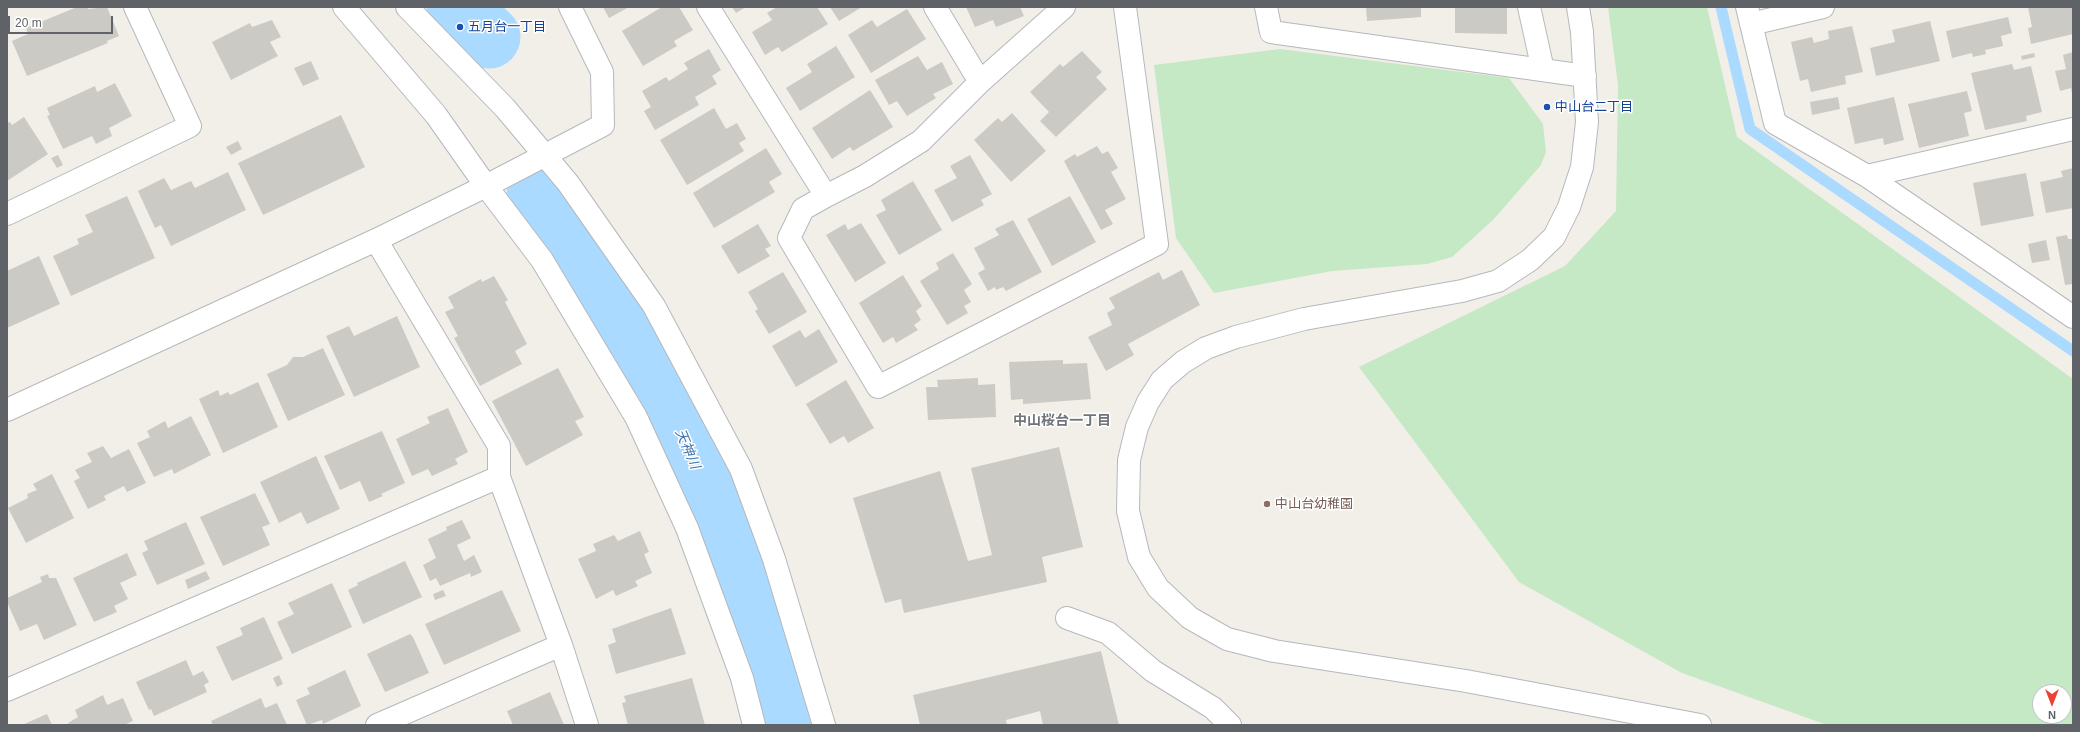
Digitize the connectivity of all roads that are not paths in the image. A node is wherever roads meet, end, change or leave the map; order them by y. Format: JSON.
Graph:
{"nodes":[{"id":1,"x":135,"y":7,"type":"edge"},
{"id":2,"x":344,"y":7,"type":"edge"},
{"id":3,"x":407,"y":7,"type":"edge"},
{"id":4,"x":570,"y":7,"type":"edge"},
{"id":5,"x":708,"y":7,"type":"edge"},
{"id":6,"x":935,"y":7,"type":"edge"},
{"id":7,"x":1064,"y":7,"type":"edge"},
{"id":8,"x":1125,"y":7,"type":"edge"},
{"id":9,"x":1266,"y":7,"type":"edge"},
{"id":10,"x":1529,"y":7,"type":"edge"},
{"id":11,"x":1578,"y":7,"type":"edge"},
{"id":12,"x":1823,"y":7,"type":"edge"},
{"id":13,"x":1749,"y":15,"type":"edge"},
{"id":14,"x":1544,"y":70,"type":"junction"},
{"id":15,"x":1585,"y":76,"type":"junction"},
{"id":16,"x":980,"y":82,"type":"junction"},
{"id":17,"x":2073,"y":129,"type":"edge"},
{"id":18,"x":545,"y":156,"type":"junction"},
{"id":19,"x":1867,"y":176,"type":"junction"},
{"id":20,"x":486,"y":186,"type":"junction"},
{"id":21,"x":826,"y":196,"type":"junction"},
{"id":22,"x":7,"y":214,"type":"edge"},
{"id":23,"x":376,"y":240,"type":"junction"},
{"id":24,"x":2073,"y":317,"type":"edge"},
{"id":25,"x":7,"y":410,"type":"edge"},
{"id":26,"x":499,"y":477,"type":"junction"},
{"id":27,"x":1067,"y":618,"type":"dead end"},
{"id":28,"x":561,"y":645,"type":"junction"},
{"id":29,"x":7,"y":690,"type":"edge"},
{"id":30,"x":377,"y":725,"type":"edge"},
{"id":31,"x":587,"y":725,"type":"edge"},
{"id":32,"x":754,"y":725,"type":"edge"},
{"id":33,"x":824,"y":725,"type":"edge"},
{"id":34,"x":1230,"y":725,"type":"edge"},
{"id":35,"x":1700,"y":725,"type":"edge"}],
"edges":[{"from":1,"to":22,"type":"street"},
{"from":2,"to":20,"type":"street"},
{"from":3,"to":18,"type":"street"},
{"from":4,"to":18,"type":"street"},
{"from":5,"to":21,"type":"street"},
{"from":6,"to":16,"type":"street"},
{"from":7,"to":16,"type":"street"},
{"from":8,"to":21,"type":"street"},
{"from":9,"to":14,"type":"street"},
{"from":10,"to":14,"type":"street"},
{"from":11,"to":15,"type":"street"},
{"from":12,"to":13,"type":"street"},
{"from":13,"to":19,"type":"street"},
{"from":14,"to":15,"type":"street"},
{"from":15,"to":35,"type":"street"},
{"from":16,"to":21,"type":"street"},
{"from":17,"to":19,"type":"street"},
{"from":18,"to":20,"type":"street"},
{"from":18,"to":33,"type":"street"},
{"from":19,"to":24,"type":"street"},
{"from":20,"to":23,"type":"street"},
{"from":20,"to":32,"type":"street"},
{"from":23,"to":25,"type":"street"},
{"from":23,"to":26,"type":"street"},
{"from":26,"to":28,"type":"street"},
{"from":26,"to":29,"type":"street"},
{"from":27,"to":34,"type":"street"},
{"from":28,"to":30,"type":"street"},
{"from":28,"to":31,"type":"street"}]}
